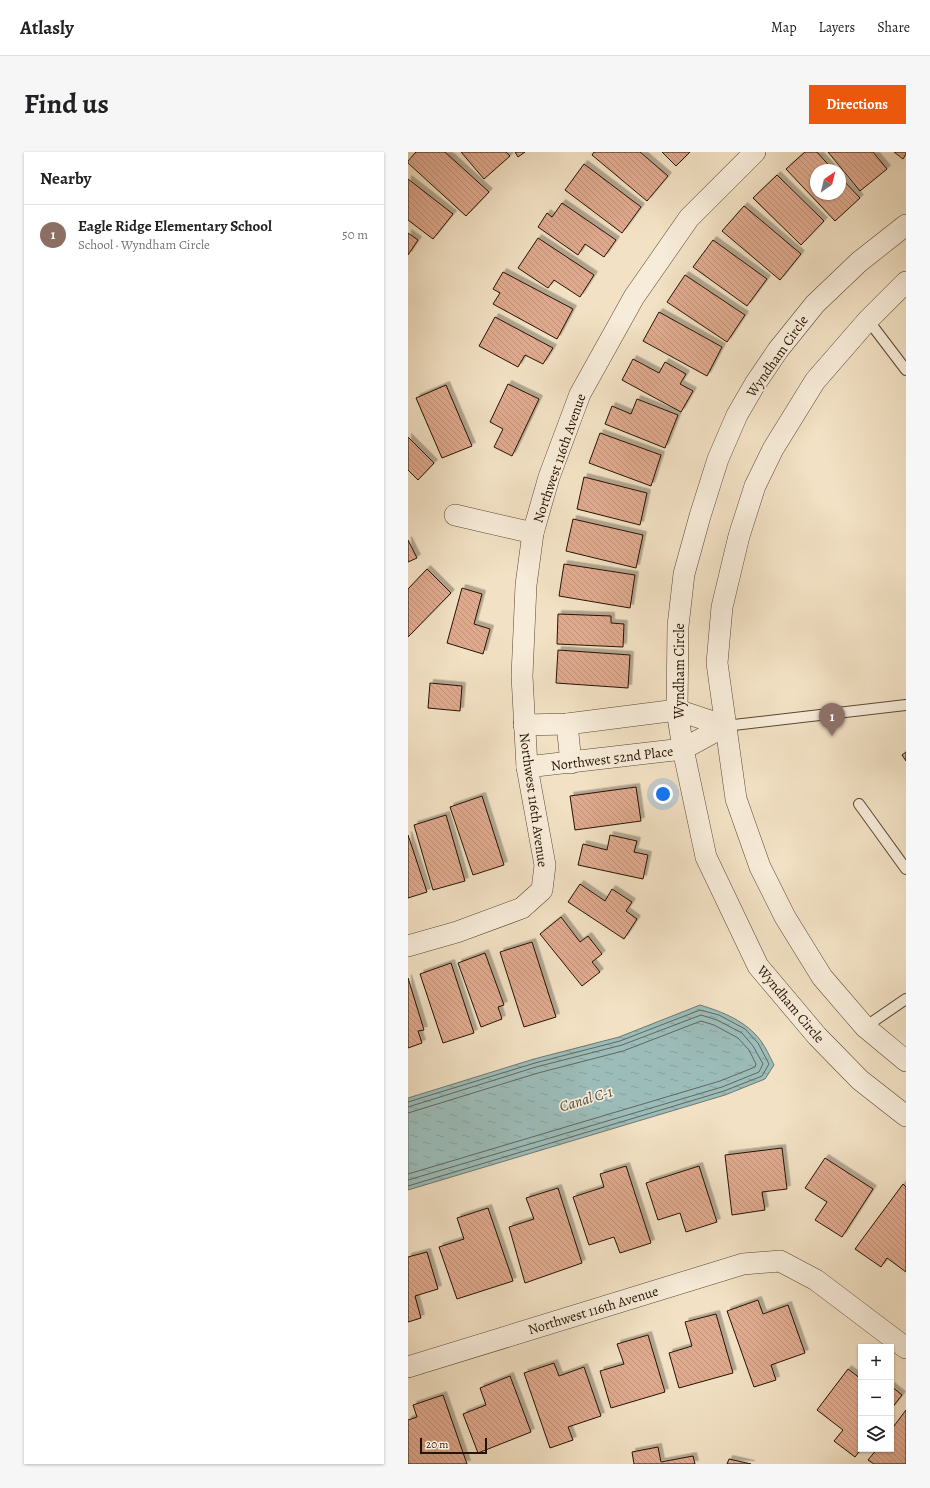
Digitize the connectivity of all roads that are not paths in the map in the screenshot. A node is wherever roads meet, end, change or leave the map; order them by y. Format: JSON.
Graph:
{"nodes":[{"id":1,"x":755,"y":152,"type":"edge"},
{"id":2,"x":906,"y":225,"type":"edge"},
{"id":3,"x":906,"y":282,"type":"edge"},
{"id":4,"x":868,"y":320,"type":"junction"},
{"id":5,"x":906,"y":370,"type":"edge"},
{"id":6,"x":455,"y":516,"type":"dead end"},
{"id":7,"x":533,"y":533,"type":"junction"},
{"id":8,"x":906,"y":705,"type":"edge"},
{"id":9,"x":677,"y":710,"type":"junction"},
{"id":10,"x":567,"y":724,"type":"junction"},
{"id":11,"x":524,"y":725,"type":"junction"},
{"id":12,"x":726,"y":726,"type":"junction"},
{"id":13,"x":683,"y":750,"type":"junction"},
{"id":14,"x":571,"y":763,"type":"junction"},
{"id":15,"x":527,"y":767,"type":"junction"},
{"id":16,"x":859,"y":804,"type":"dead end"},
{"id":17,"x":906,"y":869,"type":"edge"},
{"id":18,"x":408,"y":946,"type":"edge"},
{"id":19,"x":906,"y":999,"type":"edge"},
{"id":20,"x":865,"y":1027,"type":"junction"},
{"id":21,"x":906,"y":1061,"type":"edge"},
{"id":22,"x":906,"y":1116,"type":"edge"},
{"id":23,"x":906,"y":1348,"type":"edge"},
{"id":24,"x":408,"y":1367,"type":"edge"}],
"edges":[{"from":1,"to":7,"type":"street","name":"Northwest 116th Avenue"},
{"from":2,"to":9,"type":"street","name":"Wyndham Circle"},
{"from":3,"to":4,"type":"street"},
{"from":4,"to":5,"type":"lane"},
{"from":4,"to":12,"type":"street"},
{"from":6,"to":7,"type":"street"},
{"from":7,"to":11,"type":"street","name":"Northwest 116th Avenue"},
{"from":8,"to":12,"type":"lane"},
{"from":9,"to":10,"type":"street"},
{"from":9,"to":12,"type":"street"},
{"from":9,"to":13,"type":"street","name":"Wyndham Circle"},
{"from":10,"to":11,"type":"street"},
{"from":10,"to":14,"type":"street"},
{"from":11,"to":15,"type":"street","name":"Northwest 116th Avenue"},
{"from":12,"to":13,"type":"street","name":"Northwest 52nd Place"},
{"from":12,"to":20,"type":"street"},
{"from":13,"to":14,"type":"street","name":"Northwest 52nd Place"},
{"from":13,"to":22,"type":"street","name":"Wyndham Circle"},
{"from":14,"to":15,"type":"street","name":"Northwest 52nd Place"},
{"from":15,"to":18,"type":"street","name":"Northwest 116th Avenue"},
{"from":16,"to":17,"type":"lane"},
{"from":19,"to":20,"type":"lane"},
{"from":20,"to":21,"type":"street"},
{"from":23,"to":24,"type":"street","name":"Northwest 116th Avenue"}]}
